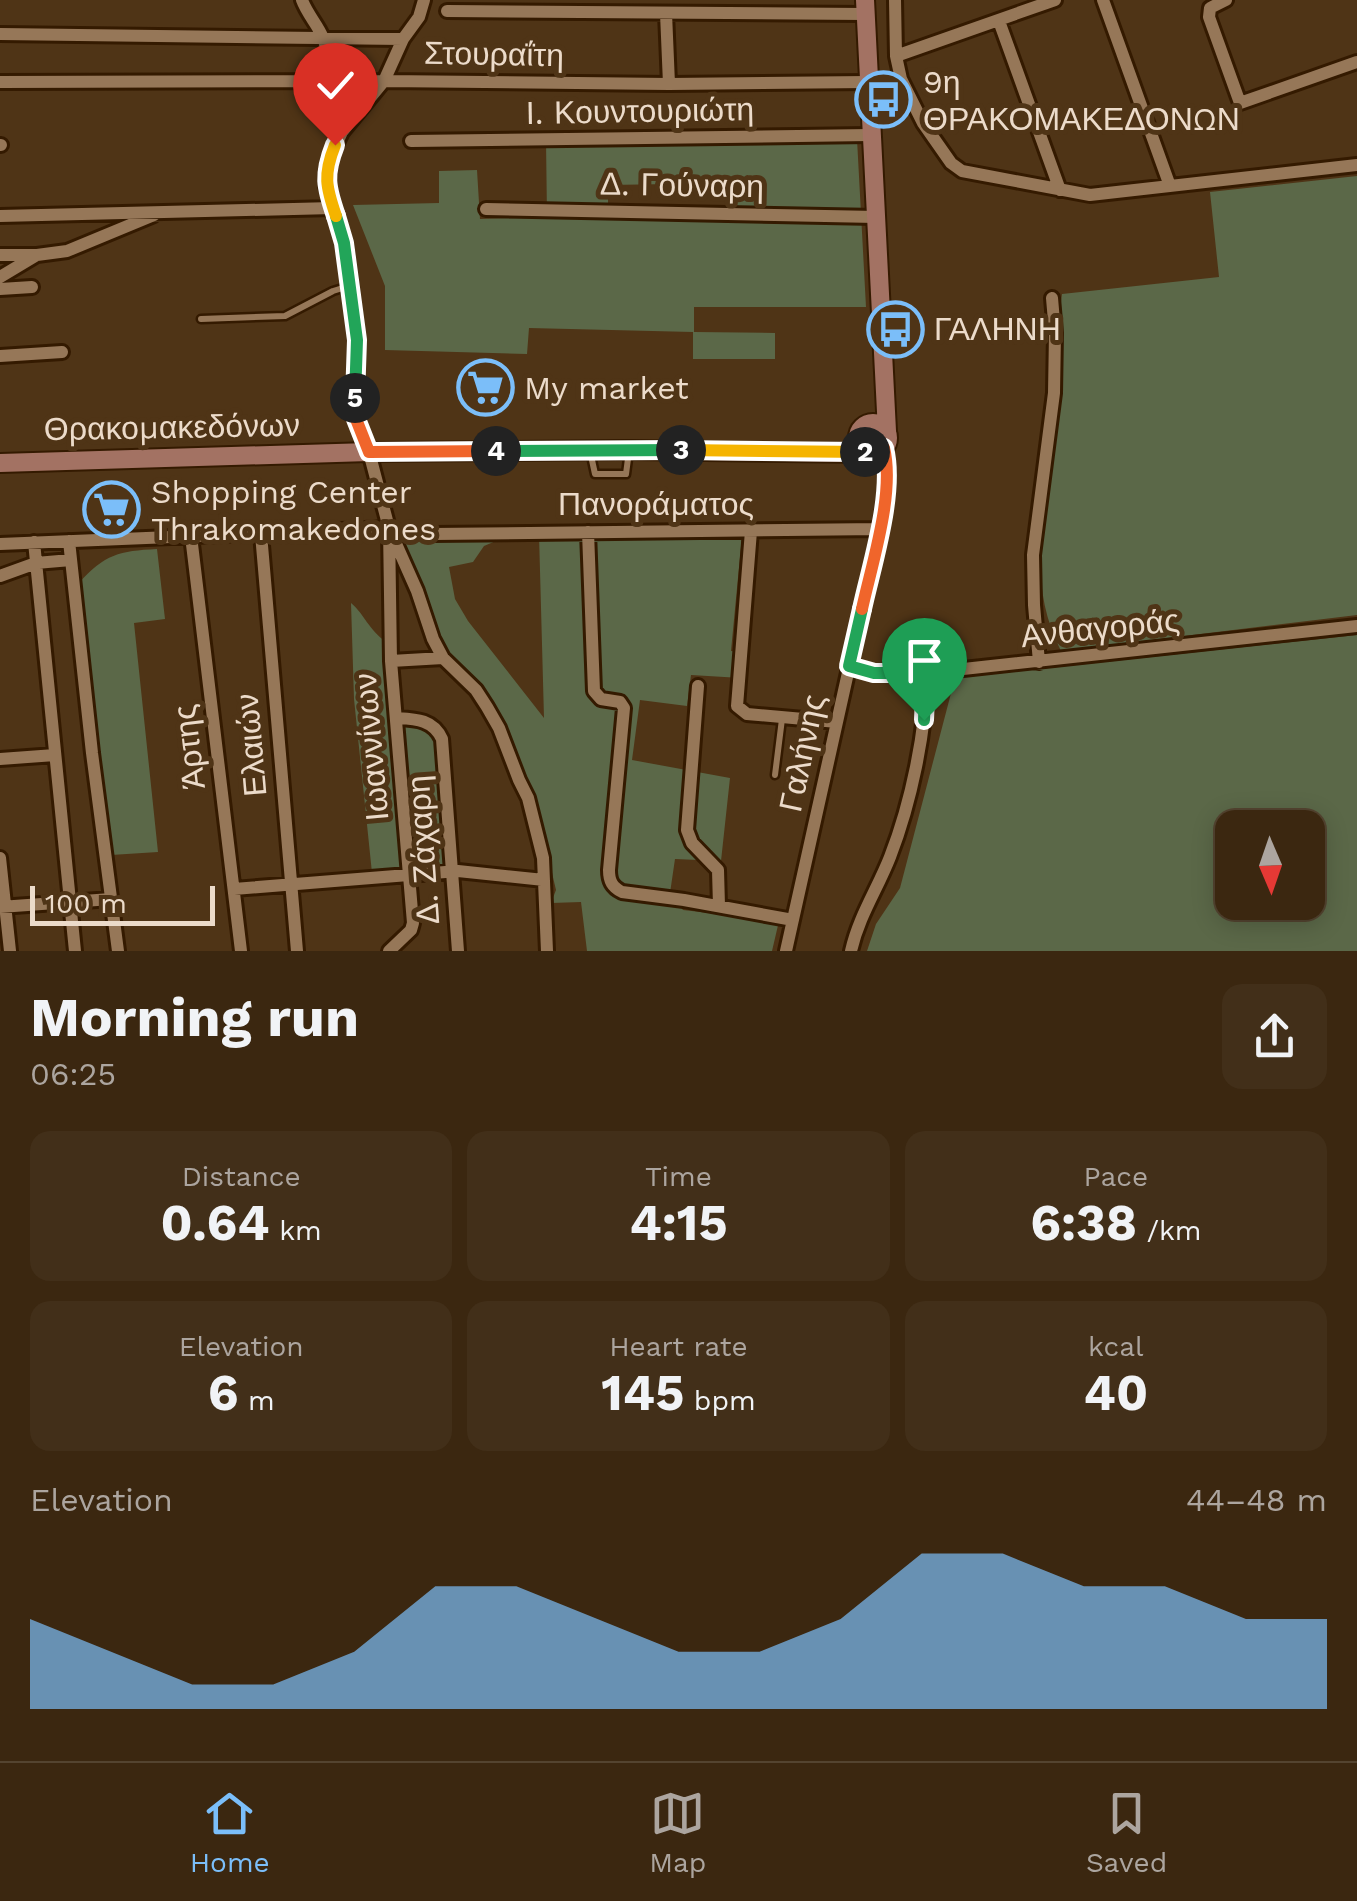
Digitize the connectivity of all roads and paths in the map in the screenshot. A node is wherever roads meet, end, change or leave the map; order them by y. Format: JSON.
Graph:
{"nodes":[{"id":1,"x":302,"y":0,"type":"edge"},
{"id":2,"x":424,"y":0,"type":"edge"},
{"id":3,"x":895,"y":0,"type":"edge"},
{"id":4,"x":1055,"y":0,"type":"edge"},
{"id":5,"x":1103,"y":0,"type":"edge"},
{"id":6,"x":1226,"y":0,"type":"edge"},
{"id":7,"x":865,"y":7,"type":"edge"},
{"id":8,"x":447,"y":12,"type":"dead end"},
{"id":9,"x":666,"y":13,"type":"junction"},
{"id":10,"x":999,"y":21,"type":"junction"},
{"id":11,"x":0,"y":34,"type":"edge"},
{"id":12,"x":322,"y":37,"type":"junction"},
{"id":13,"x":403,"y":39,"type":"junction"},
{"id":14,"x":896,"y":56,"type":"junction"},
{"id":15,"x":1356,"y":64,"type":"edge"},
{"id":16,"x":349,"y":81,"type":"junction"},
{"id":17,"x":384,"y":81,"type":"junction"},
{"id":18,"x":0,"y":82,"type":"edge"},
{"id":19,"x":868,"y":82,"type":"junction"},
{"id":20,"x":669,"y":84,"type":"junction"},
{"id":21,"x":870,"y":135,"type":"junction"},
{"id":22,"x":411,"y":141,"type":"dead end"},
{"id":23,"x":1357,"y":165,"type":"edge"},
{"id":24,"x":1170,"y":186,"type":"junction"},
{"id":25,"x":1060,"y":190,"type":"junction"},
{"id":26,"x":333,"y":208,"type":"junction"},
{"id":27,"x":486,"y":209,"type":"dead end"},
{"id":28,"x":160,"y":212,"type":"junction"},
{"id":29,"x":0,"y":216,"type":"edge"},
{"id":30,"x":876,"y":217,"type":"junction"},
{"id":31,"x":37,"y":254,"type":"junction"},
{"id":32,"x":0,"y":255,"type":"edge"},
{"id":33,"x":0,"y":278,"type":"edge"},
{"id":34,"x":350,"y":286,"type":"junction"},
{"id":35,"x":32,"y":287,"type":"dead end"},
{"id":36,"x":0,"y":289,"type":"edge"},
{"id":37,"x":1052,"y":298,"type":"dead end"},
{"id":38,"x":201,"y":319,"type":"dead end"},
{"id":39,"x":62,"y":352,"type":"dead end"},
{"id":40,"x":0,"y":356,"type":"edge"},
{"id":41,"x":882,"y":375,"type":"junction"},
{"id":42,"x":863,"y":430,"type":"junction"},
{"id":43,"x":881,"y":444,"type":"junction"},
{"id":44,"x":369,"y":452,"type":"junction"},
{"id":45,"x":826,"y":452,"type":"junction"},
{"id":46,"x":0,"y":463,"type":"edge"},
{"id":47,"x":388,"y":528,"type":"junction"},
{"id":48,"x":880,"y":529,"type":"junction"},
{"id":49,"x":752,"y":531,"type":"junction"},
{"id":50,"x":588,"y":532,"type":"junction"},
{"id":51,"x":260,"y":534,"type":"junction"},
{"id":52,"x":432,"y":534,"type":"dead end"},
{"id":53,"x":191,"y":536,"type":"junction"},
{"id":54,"x":69,"y":541,"type":"junction"},
{"id":55,"x":34,"y":542,"type":"junction"},
{"id":56,"x":0,"y":544,"type":"edge"},
{"id":57,"x":71,"y":560,"type":"junction"},
{"id":58,"x":36,"y":564,"type":"junction"},
{"id":59,"x":0,"y":576,"type":"edge"},
{"id":60,"x":1357,"y":626,"type":"edge"},
{"id":61,"x":443,"y":658,"type":"junction"},
{"id":62,"x":392,"y":661,"type":"junction"},
{"id":63,"x":1039,"y":662,"type":"junction"},
{"id":64,"x":849,"y":666,"type":"junction"},
{"id":65,"x":926,"y":673,"type":"junction"},
{"id":66,"x":698,"y":686,"type":"dead end"},
{"id":67,"x":396,"y":718,"type":"junction"},
{"id":68,"x":782,"y":718,"type":"junction"},
{"id":69,"x":837,"y":722,"type":"junction"},
{"id":70,"x":55,"y":755,"type":"junction"},
{"id":71,"x":0,"y":759,"type":"edge"},
{"id":72,"x":775,"y":775,"type":"dead end"},
{"id":73,"x":0,"y":858,"type":"edge"},
{"id":74,"x":452,"y":872,"type":"junction"},
{"id":75,"x":409,"y":874,"type":"junction"},
{"id":76,"x":544,"y":880,"type":"junction"},
{"id":77,"x":291,"y":884,"type":"junction"},
{"id":78,"x":234,"y":889,"type":"junction"},
{"id":79,"x":111,"y":899,"type":"junction"},
{"id":80,"x":69,"y":902,"type":"junction"},
{"id":81,"x":719,"y":906,"type":"junction"},
{"id":82,"x":2,"y":907,"type":"edge"},
{"id":83,"x":793,"y":920,"type":"junction"},
{"id":84,"x":10,"y":951,"type":"edge"},
{"id":85,"x":75,"y":951,"type":"edge"},
{"id":86,"x":118,"y":951,"type":"edge"},
{"id":87,"x":240,"y":951,"type":"edge"},
{"id":88,"x":297,"y":951,"type":"edge"},
{"id":89,"x":389,"y":951,"type":"edge"},
{"id":90,"x":458,"y":951,"type":"edge"},
{"id":91,"x":547,"y":951,"type":"edge"},
{"id":92,"x":786,"y":951,"type":"edge"},
{"id":93,"x":851,"y":951,"type":"edge"}],
"edges":[{"from":1,"to":12,"type":"street"},
{"from":2,"to":13,"type":"street"},
{"from":3,"to":14,"type":"street"},
{"from":4,"to":10,"type":"street"},
{"from":5,"to":24,"type":"street"},
{"from":6,"to":15,"type":"street"},
{"from":7,"to":9,"type":"street"},
{"from":7,"to":19,"type":"main road"},
{"from":8,"to":9,"type":"street"},
{"from":9,"to":20,"type":"street"},
{"from":10,"to":14,"type":"street"},
{"from":10,"to":25,"type":"street"},
{"from":11,"to":12,"type":"street"},
{"from":12,"to":13,"type":"street"},
{"from":12,"to":16,"type":"street"},
{"from":13,"to":17,"type":"street"},
{"from":14,"to":25,"type":"street"},
{"from":16,"to":17,"type":"street","name":"Στουραΐτη"},
{"from":16,"to":18,"type":"street","name":"Στουραΐτη"},
{"from":17,"to":20,"type":"street","name":"Στουραΐτη"},
{"from":17,"to":26,"type":"street"},
{"from":19,"to":20,"type":"street","name":"Στουραΐτη"},
{"from":19,"to":21,"type":"main road"},
{"from":21,"to":22,"type":"street","name":"Ι. Κουντουριώτη"},
{"from":21,"to":30,"type":"main road"},
{"from":23,"to":24,"type":"street"},
{"from":24,"to":25,"type":"street"},
{"from":26,"to":28,"type":"street"},
{"from":26,"to":34,"type":"street"},
{"from":27,"to":30,"type":"street","name":"Δ. Γούναρη"},
{"from":28,"to":29,"type":"street"},
{"from":28,"to":31,"type":"street"},
{"from":30,"to":41,"type":"main road"},
{"from":31,"to":32,"type":"street"},
{"from":31,"to":33,"type":"street"},
{"from":34,"to":38,"type":"lane"},
{"from":34,"to":44,"type":"street"},
{"from":35,"to":36,"type":"street"},
{"from":37,"to":63,"type":"street"},
{"from":39,"to":40,"type":"street"},
{"from":41,"to":42,"type":"main road"},
{"from":41,"to":43,"type":"main road"},
{"from":42,"to":43,"type":"main road"},
{"from":42,"to":43,"type":"main road"},
{"from":42,"to":45,"type":"main road","name":"Θρακομακεδόνων"},
{"from":43,"to":45,"type":"main road","name":"Θρακομακεδόνων"},
{"from":43,"to":48,"type":"street","name":"Γαλήνης"},
{"from":44,"to":45,"type":"main road","name":"Θρακομακεδόνων"},
{"from":44,"to":46,"type":"main road","name":"Θρακομακεδόνων"},
{"from":44,"to":47,"type":"street"},
{"from":47,"to":51,"type":"street"},
{"from":47,"to":61,"type":"street"},
{"from":47,"to":62,"type":"street","name":"Ιωαννίνων"},
{"from":48,"to":49,"type":"street","name":"Πανοράματος"},
{"from":48,"to":64,"type":"street","name":"Γαλήνης"},
{"from":49,"to":50,"type":"street","name":"Πανοράματος"},
{"from":49,"to":68,"type":"street"},
{"from":50,"to":52,"type":"street","name":"Πανοράματος"},
{"from":50,"to":81,"type":"street"},
{"from":51,"to":53,"type":"street"},
{"from":51,"to":77,"type":"street","name":"Ελαιών"},
{"from":53,"to":54,"type":"street"},
{"from":53,"to":78,"type":"street","name":"Άρτης"},
{"from":54,"to":55,"type":"street"},
{"from":54,"to":57,"type":"street"},
{"from":55,"to":56,"type":"street"},
{"from":55,"to":58,"type":"street"},
{"from":57,"to":58,"type":"street"},
{"from":57,"to":79,"type":"street"},
{"from":58,"to":59,"type":"street"},
{"from":58,"to":70,"type":"street"},
{"from":60,"to":63,"type":"street","name":"Ανθαγοράς"},
{"from":61,"to":62,"type":"street"},
{"from":61,"to":76,"type":"street"},
{"from":62,"to":67,"type":"street","name":"Ιωαννίνων"},
{"from":63,"to":65,"type":"street","name":"Ανθαγοράς"},
{"from":64,"to":65,"type":"street","name":"Ανθαγοράς"},
{"from":64,"to":69,"type":"street","name":"Γαλήνης"},
{"from":65,"to":93,"type":"street"},
{"from":66,"to":81,"type":"street"},
{"from":67,"to":74,"type":"street","name":"Δ. Ζάχαρη"},
{"from":67,"to":75,"type":"street","name":"Ιωαννίνων"},
{"from":68,"to":69,"type":"street"},
{"from":68,"to":72,"type":"lane"},
{"from":69,"to":83,"type":"street","name":"Γαλήνης"},
{"from":70,"to":71,"type":"street"},
{"from":70,"to":80,"type":"street"},
{"from":73,"to":82,"type":"street"},
{"from":74,"to":75,"type":"street"},
{"from":74,"to":76,"type":"street"},
{"from":74,"to":90,"type":"street","name":"Δ. Ζάχαρη"},
{"from":75,"to":77,"type":"street"},
{"from":75,"to":89,"type":"street","name":"Ιωαννίνων"},
{"from":76,"to":91,"type":"street"},
{"from":77,"to":78,"type":"street"},
{"from":77,"to":88,"type":"street","name":"Ελαιών"},
{"from":78,"to":87,"type":"street","name":"Άρτης"},
{"from":79,"to":80,"type":"street"},
{"from":79,"to":86,"type":"street"},
{"from":80,"to":82,"type":"street"},
{"from":80,"to":85,"type":"street"},
{"from":81,"to":83,"type":"street"},
{"from":82,"to":84,"type":"street"},
{"from":83,"to":92,"type":"street","name":"Γαλήνης"}]}
